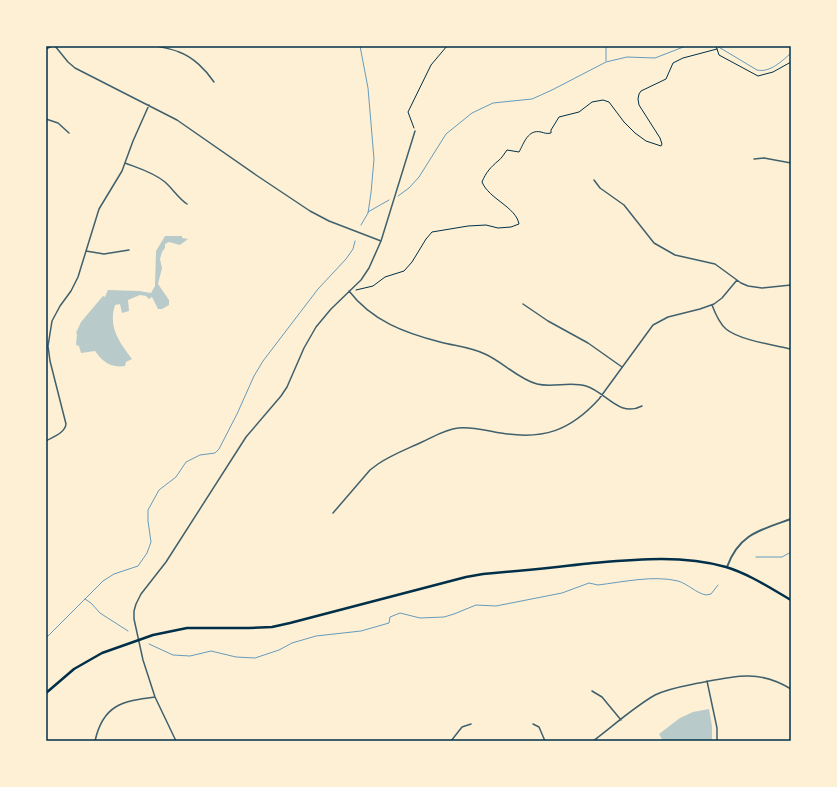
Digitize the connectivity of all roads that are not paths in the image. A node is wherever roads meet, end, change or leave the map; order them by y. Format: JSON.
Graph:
{"nodes":[{"id":1,"x":53,"y":46,"type":"edge"},
{"id":2,"x":158,"y":46,"type":"edge"},
{"id":3,"x":46,"y":49,"type":"edge"},
{"id":4,"x":214,"y":82,"type":"dead end"},
{"id":5,"x":150,"y":105,"type":"junction"},
{"id":6,"x":46,"y":119,"type":"edge"},
{"id":7,"x":415,"y":131,"type":"road end"},
{"id":8,"x":69,"y":133,"type":"dead end"},
{"id":9,"x":754,"y":159,"type":"dead end"},
{"id":10,"x":125,"y":163,"type":"junction"},
{"id":11,"x":791,"y":163,"type":"edge"},
{"id":12,"x":594,"y":180,"type":"dead end"},
{"id":13,"x":187,"y":204,"type":"dead end"},
{"id":14,"x":381,"y":241,"type":"junction"},
{"id":15,"x":129,"y":250,"type":"dead end"},
{"id":16,"x":86,"y":251,"type":"junction"},
{"id":17,"x":737,"y":280,"type":"junction"},
{"id":18,"x":791,"y":285,"type":"edge"},
{"id":19,"x":349,"y":291,"type":"junction"},
{"id":20,"x":523,"y":304,"type":"dead end"},
{"id":21,"x":712,"y":305,"type":"junction"},
{"id":22,"x":47,"y":346,"type":"edge"},
{"id":23,"x":791,"y":348,"type":"edge"},
{"id":24,"x":622,"y":367,"type":"junction"},
{"id":25,"x":602,"y":396,"type":"junction"},
{"id":26,"x":642,"y":406,"type":"dead end"},
{"id":27,"x":46,"y":441,"type":"edge"},
{"id":28,"x":333,"y":513,"type":"dead end"},
{"id":29,"x":791,"y":519,"type":"edge"},
{"id":30,"x":726,"y":568,"type":"junction"},
{"id":31,"x":791,"y":600,"type":"edge"},
{"id":32,"x":139,"y":640,"type":"junction"},
{"id":33,"x":707,"y":681,"type":"junction"},
{"id":34,"x":791,"y":689,"type":"edge"},
{"id":35,"x":592,"y":691,"type":"dead end"},
{"id":36,"x":46,"y":693,"type":"edge"},
{"id":37,"x":155,"y":697,"type":"junction"},
{"id":38,"x":621,"y":720,"type":"junction"},
{"id":39,"x":471,"y":724,"type":"dead end"},
{"id":40,"x":533,"y":724,"type":"dead end"},
{"id":41,"x":95,"y":741,"type":"edge"},
{"id":42,"x":176,"y":741,"type":"edge"},
{"id":43,"x":451,"y":741,"type":"edge"},
{"id":44,"x":545,"y":741,"type":"edge"},
{"id":45,"x":593,"y":741,"type":"edge"},
{"id":46,"x":718,"y":741,"type":"edge"}],
"edges":[{"from":1,"to":3,"type":"street"},
{"from":1,"to":5,"type":"street"},
{"from":2,"to":4,"type":"street"},
{"from":5,"to":10,"type":"street"},
{"from":5,"to":14,"type":"street"},
{"from":6,"to":8,"type":"street"},
{"from":7,"to":14,"type":"street"},
{"from":9,"to":11,"type":"street"},
{"from":10,"to":13,"type":"street"},
{"from":10,"to":16,"type":"street"},
{"from":12,"to":17,"type":"street"},
{"from":14,"to":19,"type":"street"},
{"from":15,"to":16,"type":"street"},
{"from":16,"to":22,"type":"street"},
{"from":17,"to":18,"type":"street"},
{"from":17,"to":21,"type":"street"},
{"from":19,"to":25,"type":"street"},
{"from":19,"to":32,"type":"street"},
{"from":20,"to":24,"type":"street"},
{"from":21,"to":23,"type":"street"},
{"from":21,"to":24,"type":"street"},
{"from":22,"to":27,"type":"street"},
{"from":24,"to":25,"type":"street"},
{"from":25,"to":26,"type":"street"},
{"from":25,"to":28,"type":"street"},
{"from":29,"to":30,"type":"street"},
{"from":30,"to":31,"type":"main road"},
{"from":30,"to":32,"type":"main road"},
{"from":32,"to":36,"type":"main road"},
{"from":32,"to":37,"type":"street"},
{"from":33,"to":34,"type":"street"},
{"from":33,"to":38,"type":"street"},
{"from":33,"to":46,"type":"street"},
{"from":35,"to":38,"type":"street"},
{"from":37,"to":41,"type":"street"},
{"from":37,"to":42,"type":"street"},
{"from":38,"to":45,"type":"street"},
{"from":39,"to":43,"type":"street"},
{"from":40,"to":44,"type":"street"}]}
